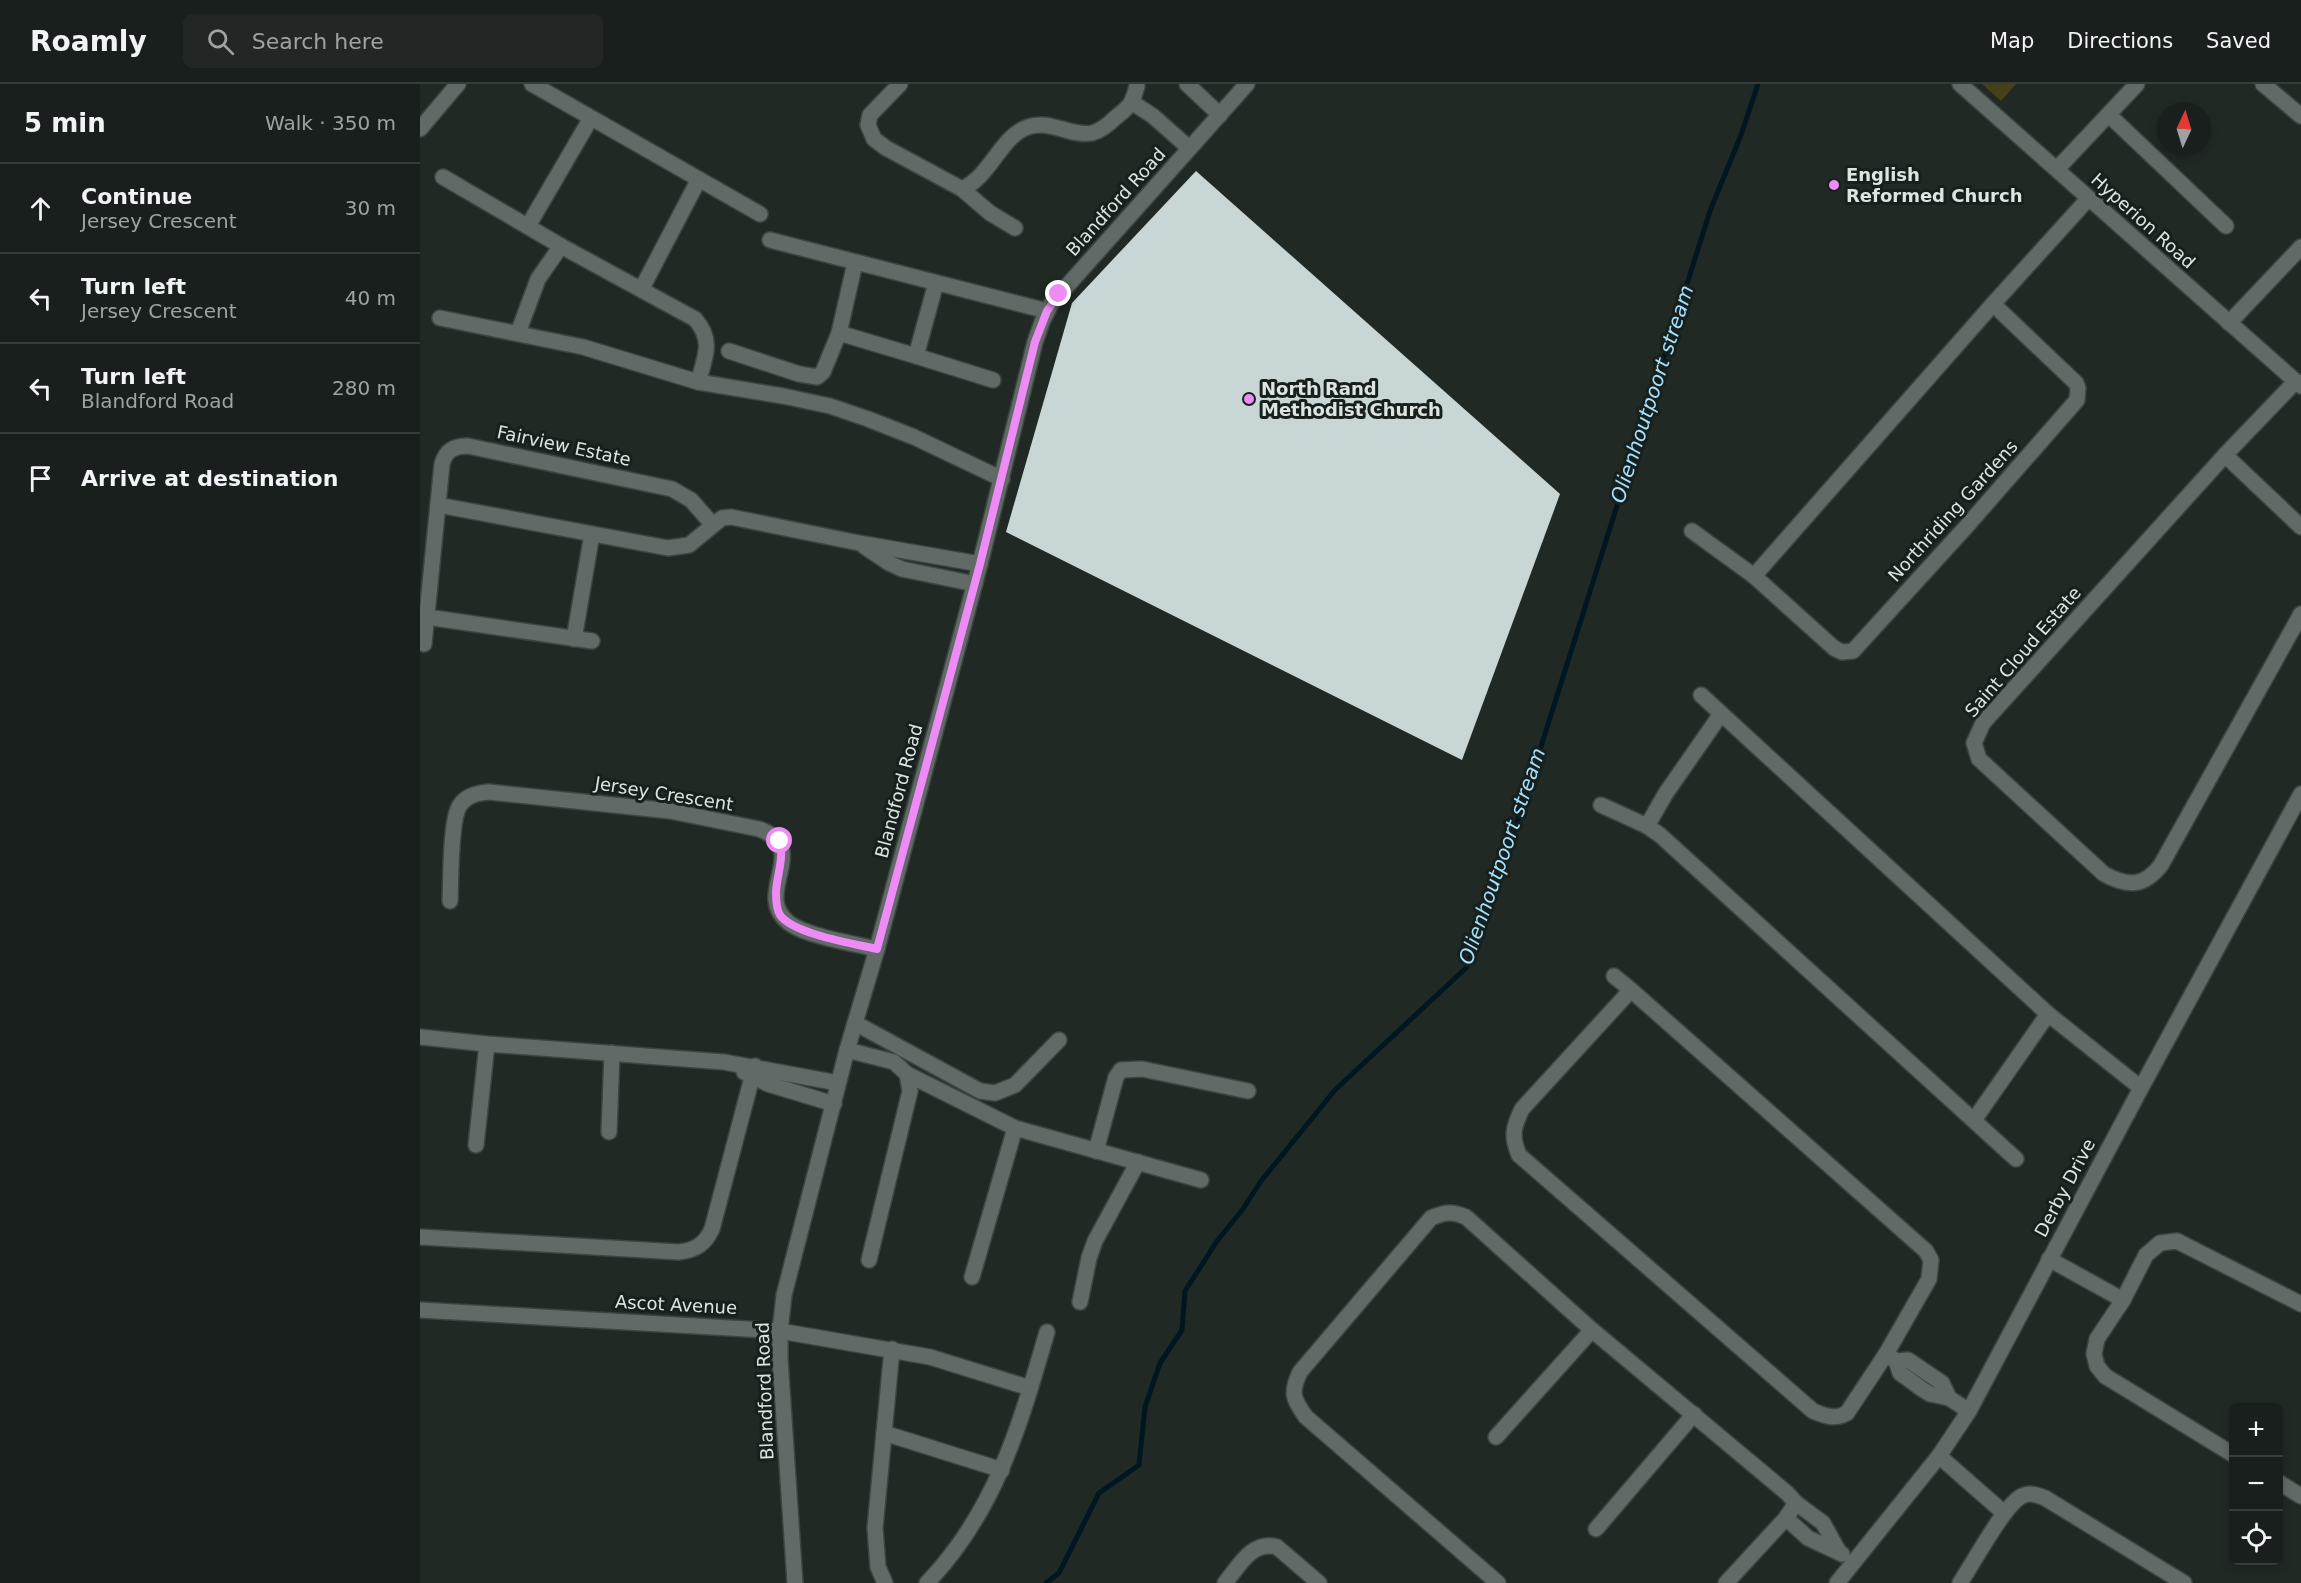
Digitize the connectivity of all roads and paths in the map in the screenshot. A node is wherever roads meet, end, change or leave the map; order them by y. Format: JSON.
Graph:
{"nodes":[{"id":1,"x":458,"y":84,"type":"edge"},
{"id":2,"x":532,"y":84,"type":"edge"},
{"id":3,"x":900,"y":84,"type":"edge"},
{"id":4,"x":1187,"y":84,"type":"edge"},
{"id":5,"x":1247,"y":84,"type":"edge"},
{"id":6,"x":1960,"y":84,"type":"edge"},
{"id":7,"x":2137,"y":84,"type":"edge"},
{"id":8,"x":2263,"y":84,"type":"edge"},
{"id":9,"x":1137,"y":86,"type":"dead end"},
{"id":10,"x":1133,"y":103,"type":"junction"},
{"id":11,"x":1220,"y":115,"type":"junction"},
{"id":12,"x":2109,"y":115,"type":"junction"},
{"id":13,"x":2301,"y":116,"type":"edge"},
{"id":14,"x":591,"y":118,"type":"junction"},
{"id":15,"x":420,"y":129,"type":"edge"},
{"id":16,"x":1190,"y":148,"type":"junction"},
{"id":17,"x":2057,"y":169,"type":"junction"},
{"id":18,"x":443,"y":177,"type":"dead end"},
{"id":19,"x":698,"y":181,"type":"junction"},
{"id":20,"x":962,"y":189,"type":"junction"},
{"id":21,"x":2088,"y":199,"type":"junction"},
{"id":22,"x":760,"y":214,"type":"dead end"},
{"id":23,"x":528,"y":226,"type":"junction"},
{"id":24,"x":2226,"y":226,"type":"dead end"},
{"id":25,"x":1015,"y":228,"type":"dead end"},
{"id":26,"x":770,"y":240,"type":"dead end"},
{"id":27,"x":561,"y":246,"type":"junction"},
{"id":28,"x":2301,"y":247,"type":"edge"},
{"id":29,"x":855,"y":263,"type":"junction"},
{"id":30,"x":936,"y":282,"type":"junction"},
{"id":31,"x":642,"y":288,"type":"junction"},
{"id":32,"x":1993,"y":304,"type":"junction"},
{"id":33,"x":1047,"y":311,"type":"junction"},
{"id":34,"x":440,"y":318,"type":"dead end"},
{"id":35,"x":2229,"y":323,"type":"junction"},
{"id":36,"x":518,"y":333,"type":"junction"},
{"id":37,"x":839,"y":333,"type":"junction"},
{"id":38,"x":729,"y":351,"type":"dead end"},
{"id":39,"x":916,"y":356,"type":"junction"},
{"id":40,"x":993,"y":380,"type":"dead end"},
{"id":41,"x":698,"y":382,"type":"junction"},
{"id":42,"x":2298,"y":384,"type":"edge"},
{"id":43,"x":2225,"y":455,"type":"junction"},
{"id":44,"x":1002,"y":479,"type":"junction"},
{"id":45,"x":438,"y":505,"type":"junction"},
{"id":46,"x":713,"y":525,"type":"junction"},
{"id":47,"x":2301,"y":527,"type":"edge"},
{"id":48,"x":1692,"y":531,"type":"dead end"},
{"id":49,"x":592,"y":534,"type":"junction"},
{"id":50,"x":859,"y":543,"type":"junction"},
{"id":51,"x":980,"y":564,"type":"junction"},
{"id":52,"x":1754,"y":576,"type":"junction"},
{"id":53,"x":975,"y":584,"type":"junction"},
{"id":54,"x":2301,"y":614,"type":"edge"},
{"id":55,"x":427,"y":617,"type":"junction"},
{"id":56,"x":574,"y":639,"type":"junction"},
{"id":57,"x":592,"y":641,"type":"dead end"},
{"id":58,"x":424,"y":644,"type":"dead end"},
{"id":59,"x":1701,"y":695,"type":"dead end"},
{"id":60,"x":1721,"y":714,"type":"junction"},
{"id":61,"x":2301,"y":794,"type":"edge"},
{"id":62,"x":1601,"y":806,"type":"dead end"},
{"id":63,"x":1647,"y":826,"type":"junction"},
{"id":64,"x":450,"y":901,"type":"dead end"},
{"id":65,"x":877,"y":949,"type":"junction"},
{"id":66,"x":1614,"y":976,"type":"dead end"},
{"id":67,"x":1631,"y":990,"type":"junction"},
{"id":68,"x":2048,"y":1014,"type":"junction"},
{"id":69,"x":855,"y":1023,"type":"junction"},
{"id":70,"x":420,"y":1037,"type":"edge"},
{"id":71,"x":1059,"y":1040,"type":"dead end"},
{"id":72,"x":487,"y":1044,"type":"junction"},
{"id":73,"x":847,"y":1050,"type":"junction"},
{"id":74,"x":612,"y":1053,"type":"junction"},
{"id":75,"x":754,"y":1071,"type":"junction"},
{"id":76,"x":907,"y":1074,"type":"junction"},
{"id":77,"x":838,"y":1083,"type":"junction"},
{"id":78,"x":2141,"y":1088,"type":"junction"},
{"id":79,"x":1248,"y":1092,"type":"dead end"},
{"id":80,"x":834,"y":1104,"type":"junction"},
{"id":81,"x":1974,"y":1120,"type":"junction"},
{"id":82,"x":1015,"y":1128,"type":"junction"},
{"id":83,"x":609,"y":1132,"type":"dead end"},
{"id":84,"x":476,"y":1145,"type":"dead end"},
{"id":85,"x":1096,"y":1151,"type":"junction"},
{"id":86,"x":2016,"y":1159,"type":"dead end"},
{"id":87,"x":1138,"y":1162,"type":"junction"},
{"id":88,"x":1201,"y":1180,"type":"dead end"},
{"id":89,"x":420,"y":1238,"type":"edge"},
{"id":90,"x":2049,"y":1259,"type":"junction"},
{"id":91,"x":869,"y":1260,"type":"dead end"},
{"id":92,"x":972,"y":1277,"type":"dead end"},
{"id":93,"x":2123,"y":1300,"type":"junction"},
{"id":94,"x":1080,"y":1302,"type":"dead end"},
{"id":95,"x":2301,"y":1304,"type":"edge"},
{"id":96,"x":420,"y":1310,"type":"edge"},
{"id":97,"x":1592,"y":1330,"type":"junction"},
{"id":98,"x":780,"y":1331,"type":"junction"},
{"id":99,"x":1047,"y":1332,"type":"dead end"},
{"id":100,"x":892,"y":1349,"type":"junction"},
{"id":101,"x":1891,"y":1358,"type":"junction"},
{"id":102,"x":1030,"y":1388,"type":"junction"},
{"id":103,"x":1969,"y":1411,"type":"junction"},
{"id":104,"x":1694,"y":1414,"type":"junction"},
{"id":105,"x":884,"y":1433,"type":"junction"},
{"id":106,"x":1496,"y":1437,"type":"dead end"},
{"id":107,"x":2229,"y":1452,"type":"edge"},
{"id":108,"x":1939,"y":1456,"type":"junction"},
{"id":109,"x":1002,"y":1470,"type":"junction"},
{"id":110,"x":2283,"y":1485,"type":"edge"},
{"id":111,"x":2301,"y":1496,"type":"edge"},
{"id":112,"x":1796,"y":1503,"type":"junction"},
{"id":113,"x":2004,"y":1514,"type":"junction"},
{"id":114,"x":1786,"y":1518,"type":"junction"},
{"id":115,"x":1596,"y":1529,"type":"dead end"},
{"id":116,"x":1839,"y":1552,"type":"junction"},
{"id":117,"x":1853,"y":1564,"type":"junction"},
{"id":118,"x":795,"y":1583,"type":"edge"},
{"id":119,"x":885,"y":1583,"type":"edge"},
{"id":120,"x":927,"y":1583,"type":"edge"},
{"id":121,"x":1224,"y":1583,"type":"edge"},
{"id":122,"x":1319,"y":1583,"type":"edge"},
{"id":123,"x":1498,"y":1583,"type":"edge"},
{"id":124,"x":1726,"y":1583,"type":"edge"},
{"id":125,"x":1838,"y":1583,"type":"edge"},
{"id":126,"x":1960,"y":1583,"type":"edge"},
{"id":127,"x":2184,"y":1583,"type":"edge"}],
"edges":[{"from":1,"to":15,"type":"street"},
{"from":2,"to":14,"type":"street"},
{"from":3,"to":20,"type":"street"},
{"from":4,"to":11,"type":"street"},
{"from":5,"to":11,"type":"street","name":"Blandford Road"},
{"from":6,"to":17,"type":"street","name":"Hyperion Road"},
{"from":7,"to":12,"type":"street"},
{"from":8,"to":13,"type":"street"},
{"from":9,"to":10,"type":"street"},
{"from":10,"to":16,"type":"street"},
{"from":10,"to":20,"type":"street"},
{"from":11,"to":16,"type":"street","name":"Blandford Road"},
{"from":12,"to":17,"type":"street"},
{"from":12,"to":24,"type":"street"},
{"from":14,"to":19,"type":"street"},
{"from":14,"to":23,"type":"street"},
{"from":16,"to":33,"type":"street","name":"Blandford Road"},
{"from":17,"to":21,"type":"street","name":"Hyperion Road"},
{"from":18,"to":23,"type":"street"},
{"from":19,"to":22,"type":"street"},
{"from":19,"to":31,"type":"street"},
{"from":20,"to":25,"type":"street"},
{"from":21,"to":32,"type":"street"},
{"from":21,"to":35,"type":"street","name":"Hyperion Road"},
{"from":23,"to":27,"type":"street"},
{"from":26,"to":29,"type":"street"},
{"from":27,"to":31,"type":"street"},
{"from":27,"to":36,"type":"street"},
{"from":28,"to":35,"type":"street"},
{"from":29,"to":30,"type":"street"},
{"from":29,"to":37,"type":"street"},
{"from":30,"to":33,"type":"street"},
{"from":30,"to":39,"type":"street"},
{"from":31,"to":41,"type":"street"},
{"from":32,"to":52,"type":"street"},
{"from":32,"to":52,"type":"street","name":"Northriding Gardens"},
{"from":33,"to":44,"type":"street","name":"Blandford Road"},
{"from":34,"to":36,"type":"street"},
{"from":35,"to":42,"type":"street","name":"Hyperion Road"},
{"from":36,"to":41,"type":"street"},
{"from":37,"to":38,"type":"street"},
{"from":37,"to":39,"type":"street"},
{"from":39,"to":40,"type":"street"},
{"from":41,"to":44,"type":"street"},
{"from":42,"to":43,"type":"street","name":"Saint Cloud Estate"},
{"from":43,"to":47,"type":"street"},
{"from":43,"to":54,"type":"street","name":"Saint Cloud Estate"},
{"from":44,"to":51,"type":"street","name":"Blandford Road"},
{"from":45,"to":46,"type":"street","name":"Fairview Estate"},
{"from":45,"to":49,"type":"street"},
{"from":45,"to":55,"type":"street","name":"Fairview Estate"},
{"from":46,"to":49,"type":"street"},
{"from":46,"to":50,"type":"street"},
{"from":48,"to":52,"type":"street","name":"Northriding Gardens"},
{"from":49,"to":56,"type":"street"},
{"from":50,"to":51,"type":"street"},
{"from":50,"to":53,"type":"street"},
{"from":51,"to":53,"type":"street","name":"Blandford Road"},
{"from":53,"to":65,"type":"street","name":"Blandford Road"},
{"from":55,"to":56,"type":"street"},
{"from":55,"to":58,"type":"street","name":"Fairview Estate"},
{"from":56,"to":57,"type":"street"},
{"from":59,"to":60,"type":"street"},
{"from":60,"to":63,"type":"street"},
{"from":60,"to":68,"type":"street"},
{"from":61,"to":78,"type":"street","name":"Derby Drive"},
{"from":62,"to":63,"type":"street"},
{"from":63,"to":81,"type":"street"},
{"from":64,"to":65,"type":"street","name":"Jersey Crescent"},
{"from":65,"to":69,"type":"street","name":"Blandford Road"},
{"from":66,"to":67,"type":"street"},
{"from":67,"to":101,"type":"street"},
{"from":67,"to":101,"type":"street"},
{"from":68,"to":78,"type":"street"},
{"from":68,"to":81,"type":"street"},
{"from":69,"to":71,"type":"street"},
{"from":69,"to":73,"type":"street","name":"Blandford Road"},
{"from":70,"to":72,"type":"street"},
{"from":72,"to":74,"type":"street"},
{"from":72,"to":84,"type":"street"},
{"from":73,"to":76,"type":"street"},
{"from":73,"to":77,"type":"street","name":"Blandford Road"},
{"from":74,"to":75,"type":"street"},
{"from":74,"to":83,"type":"street"},
{"from":75,"to":77,"type":"street"},
{"from":75,"to":80,"type":"street"},
{"from":75,"to":89,"type":"street"},
{"from":76,"to":82,"type":"street"},
{"from":76,"to":91,"type":"street"},
{"from":77,"to":80,"type":"street","name":"Blandford Road"},
{"from":78,"to":90,"type":"street","name":"Derby Drive"},
{"from":79,"to":85,"type":"street"},
{"from":80,"to":98,"type":"street","name":"Blandford Road"},
{"from":81,"to":86,"type":"street"},
{"from":82,"to":85,"type":"street"},
{"from":82,"to":92,"type":"street"},
{"from":85,"to":87,"type":"street"},
{"from":87,"to":88,"type":"street"},
{"from":87,"to":94,"type":"street"},
{"from":90,"to":93,"type":"street"},
{"from":90,"to":103,"type":"street","name":"Derby Drive"},
{"from":93,"to":95,"type":"street"},
{"from":93,"to":107,"type":"street"},
{"from":96,"to":98,"type":"street","name":"Ascot Avenue"},
{"from":97,"to":104,"type":"street"},
{"from":97,"to":106,"type":"street"},
{"from":97,"to":123,"type":"street"},
{"from":98,"to":100,"type":"street","name":"Ascot Avenue"},
{"from":98,"to":118,"type":"street","name":"Blandford Road"},
{"from":99,"to":102,"type":"street"},
{"from":100,"to":102,"type":"street","name":"Ascot Avenue"},
{"from":100,"to":105,"type":"street"},
{"from":101,"to":103,"type":"street"},
{"from":102,"to":109,"type":"street"},
{"from":103,"to":108,"type":"street","name":"Derby Drive"},
{"from":104,"to":112,"type":"street"},
{"from":104,"to":115,"type":"street"},
{"from":105,"to":109,"type":"street"},
{"from":105,"to":119,"type":"street"},
{"from":108,"to":113,"type":"street"},
{"from":108,"to":117,"type":"street","name":"Derby Drive"},
{"from":109,"to":120,"type":"street"},
{"from":110,"to":111,"type":"street"},
{"from":112,"to":114,"type":"street"},
{"from":112,"to":116,"type":"street"},
{"from":113,"to":126,"type":"street"},
{"from":113,"to":127,"type":"street"},
{"from":114,"to":116,"type":"street"},
{"from":114,"to":124,"type":"street"},
{"from":116,"to":117,"type":"street"},
{"from":117,"to":125,"type":"street","name":"Derby Drive"},
{"from":121,"to":122,"type":"street"}]}
